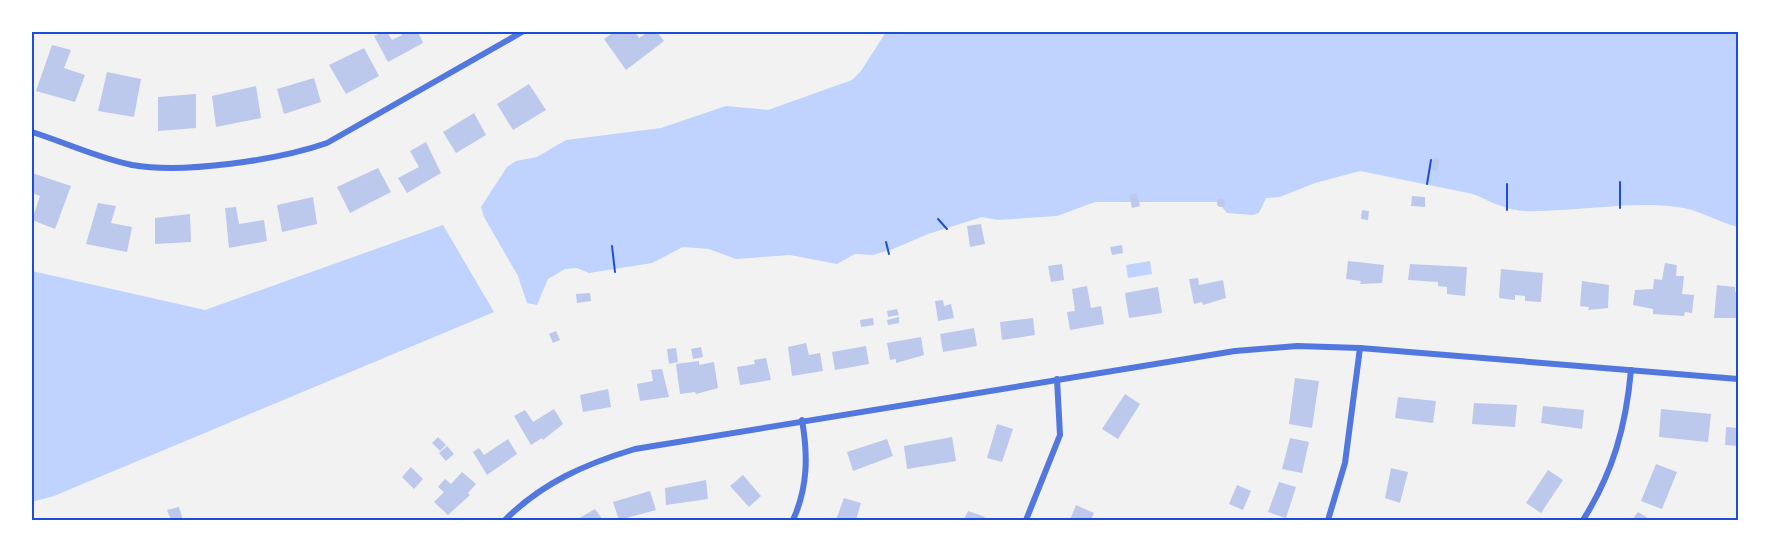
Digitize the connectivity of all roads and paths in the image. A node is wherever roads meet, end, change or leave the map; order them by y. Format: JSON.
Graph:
{"nodes":[{"id":1,"x":522,"y":32,"type":"edge"},
{"id":2,"x":32,"y":132,"type":"edge"},
{"id":3,"x":1431,"y":160,"type":"dead end"},
{"id":4,"x":1620,"y":182,"type":"dead end"},
{"id":5,"x":1427,"y":184,"type":"dead end"},
{"id":6,"x":1507,"y":184,"type":"dead end"},
{"id":7,"x":1620,"y":208,"type":"dead end"},
{"id":8,"x":1507,"y":210,"type":"dead end"},
{"id":9,"x":938,"y":219,"type":"dead end"},
{"id":10,"x":946,"y":229,"type":"dead end"},
{"id":11,"x":886,"y":242,"type":"dead end"},
{"id":12,"x":612,"y":246,"type":"dead end"},
{"id":13,"x":889,"y":254,"type":"dead end"},
{"id":14,"x":615,"y":272,"type":"dead end"},
{"id":15,"x":1359,"y":348,"type":"junction"},
{"id":16,"x":1631,"y":370,"type":"junction"},
{"id":17,"x":1057,"y":379,"type":"junction"},
{"id":18,"x":1738,"y":379,"type":"edge"},
{"id":19,"x":802,"y":420,"type":"junction"},
{"id":20,"x":505,"y":520,"type":"edge"},
{"id":21,"x":793,"y":520,"type":"edge"},
{"id":22,"x":1026,"y":520,"type":"edge"},
{"id":23,"x":1328,"y":520,"type":"edge"},
{"id":24,"x":1583,"y":520,"type":"edge"}],
"edges":[{"from":1,"to":2,"type":"street"},
{"from":3,"to":5,"type":"path"},
{"from":4,"to":7,"type":"path"},
{"from":6,"to":8,"type":"path"},
{"from":9,"to":10,"type":"path"},
{"from":11,"to":13,"type":"path"},
{"from":12,"to":14,"type":"path"},
{"from":15,"to":16,"type":"street"},
{"from":15,"to":17,"type":"street"},
{"from":15,"to":23,"type":"street"},
{"from":16,"to":18,"type":"street"},
{"from":16,"to":24,"type":"street"},
{"from":17,"to":19,"type":"street"},
{"from":17,"to":22,"type":"street"},
{"from":19,"to":20,"type":"street"},
{"from":19,"to":21,"type":"street"}]}
